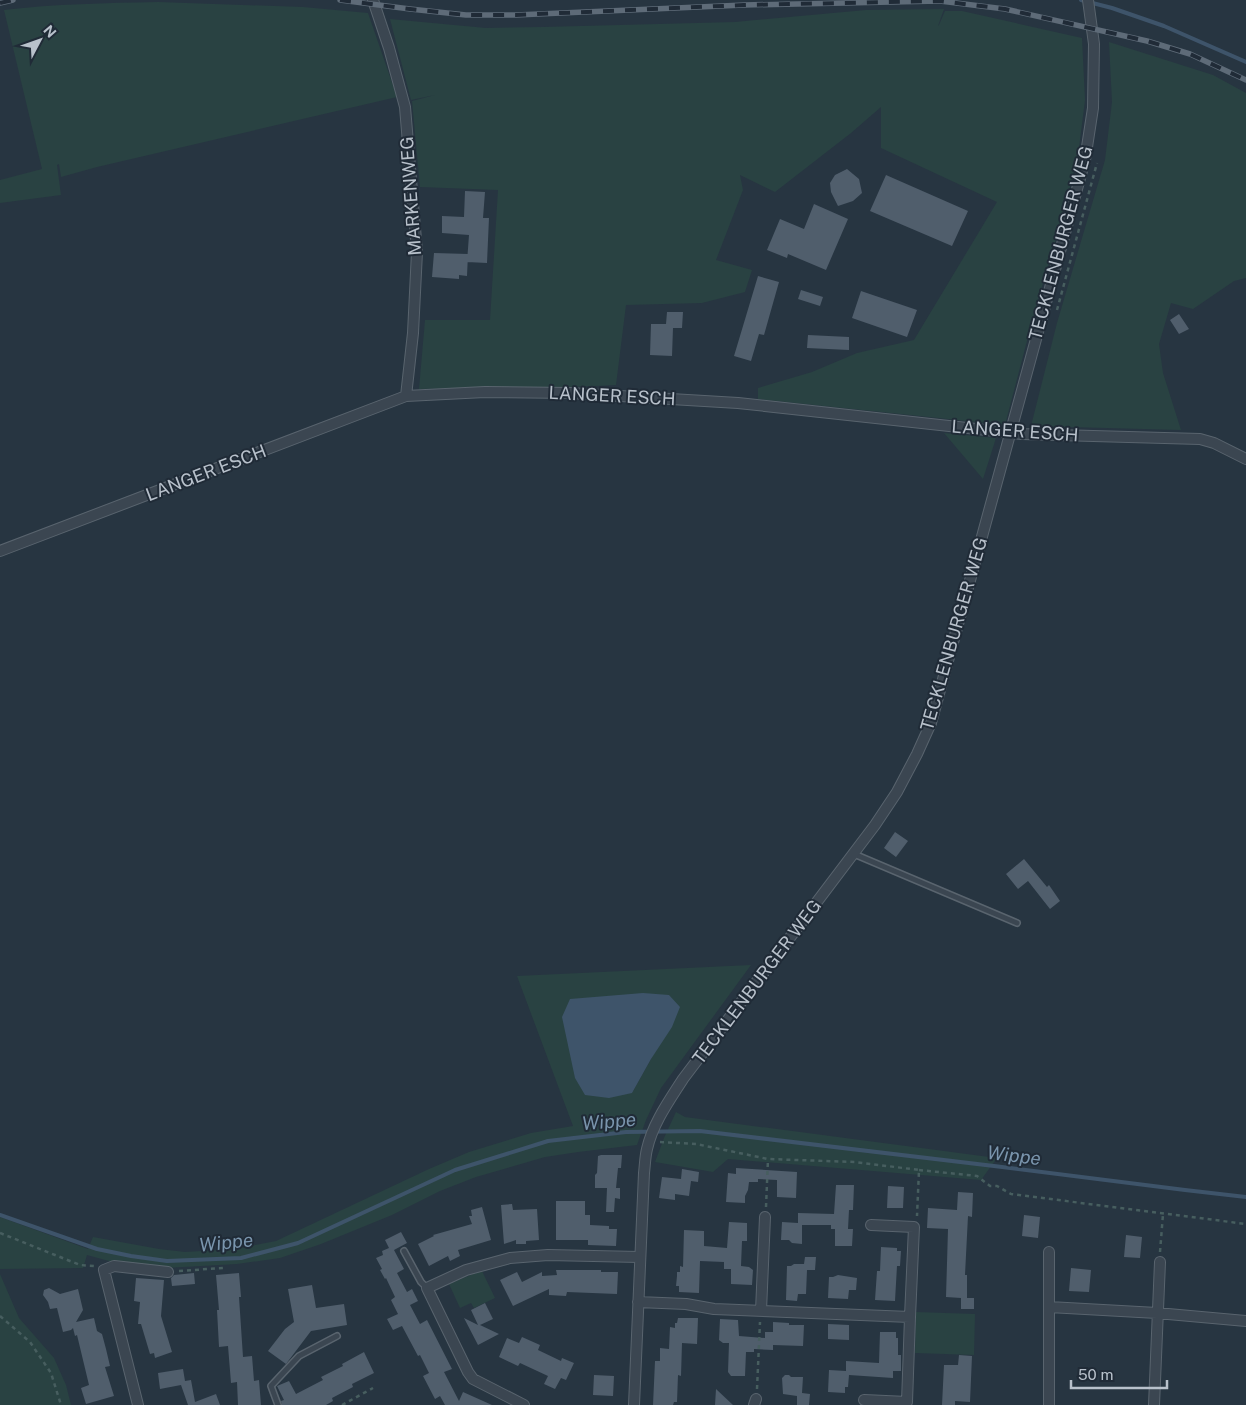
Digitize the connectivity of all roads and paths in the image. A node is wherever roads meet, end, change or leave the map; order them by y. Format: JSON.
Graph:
{"nodes":[{"id":1,"x":373,"y":0,"type":"edge"},
{"id":2,"x":1088,"y":0,"type":"edge"},
{"id":3,"x":1097,"y":158,"type":"dead end"},
{"id":4,"x":1057,"y":311,"type":"dead end"},
{"id":5,"x":406,"y":396,"type":"junction"},
{"id":6,"x":1011,"y":433,"type":"junction"},
{"id":7,"x":1246,"y":459,"type":"edge"},
{"id":8,"x":0,"y":551,"type":"edge"},
{"id":9,"x":854,"y":854,"type":"junction"},
{"id":10,"x":1017,"y":923,"type":"dead end"},
{"id":11,"x":659,"y":1142,"type":"dead end"},
{"id":12,"x":768,"y":1159,"type":"junction"},
{"id":13,"x":919,"y":1170,"type":"junction"},
{"id":14,"x":1163,"y":1214,"type":"junction"},
{"id":15,"x":766,"y":1217,"type":"joint"},
{"id":16,"x":1246,"y":1224,"type":"edge"},
{"id":17,"x":871,"y":1225,"type":"dead end"},
{"id":18,"x":914,"y":1227,"type":"junction"},
{"id":19,"x":0,"y":1233,"type":"edge"},
{"id":20,"x":404,"y":1251,"type":"dead end"},
{"id":21,"x":1049,"y":1252,"type":"dead end"},
{"id":22,"x":640,"y":1257,"type":"junction"},
{"id":23,"x":1160,"y":1262,"type":"joint"},
{"id":24,"x":223,"y":1268,"type":"dead end"},
{"id":25,"x":104,"y":1270,"type":"junction"},
{"id":26,"x":168,"y":1272,"type":"joint"},
{"id":27,"x":427,"y":1288,"type":"junction"},
{"id":28,"x":638,"y":1302,"type":"junction"},
{"id":29,"x":1048,"y":1307,"type":"junction"},
{"id":30,"x":761,"y":1311,"type":"junction"},
{"id":31,"x":1157,"y":1312,"type":"junction"},
{"id":32,"x":0,"y":1316,"type":"edge"},
{"id":33,"x":910,"y":1317,"type":"junction"},
{"id":34,"x":1246,"y":1321,"type":"edge"},
{"id":35,"x":336,"y":1336,"type":"dead end"},
{"id":36,"x":373,"y":1388,"type":"dead end"},
{"id":37,"x":864,"y":1400,"type":"dead end"},
{"id":38,"x":755,"y":1402,"type":"edge"},
{"id":39,"x":61,"y":1405,"type":"edge"},
{"id":40,"x":138,"y":1405,"type":"edge"},
{"id":41,"x":278,"y":1405,"type":"edge"},
{"id":42,"x":342,"y":1405,"type":"edge"},
{"id":43,"x":524,"y":1405,"type":"edge"},
{"id":44,"x":634,"y":1405,"type":"edge"},
{"id":45,"x":1049,"y":1405,"type":"edge"},
{"id":46,"x":1154,"y":1405,"type":"edge"}],
"edges":[{"from":1,"to":5,"type":"street","name":"MARKENWEG"},
{"from":2,"to":6,"type":"street","name":"TECKLENBURGER WEG"},
{"from":3,"to":4,"type":"path"},
{"from":5,"to":6,"type":"street","name":"LANGER ESCH"},
{"from":5,"to":8,"type":"street","name":"LANGER ESCH"},
{"from":6,"to":7,"type":"street","name":"LANGER ESCH"},
{"from":6,"to":9,"type":"street","name":"TECKLENBURGER WEG"},
{"from":9,"to":10,"type":"lane"},
{"from":9,"to":22,"type":"street","name":"TECKLENBURGER WEG"},
{"from":11,"to":12,"type":"path"},
{"from":12,"to":13,"type":"path"},
{"from":12,"to":15,"type":"path"},
{"from":13,"to":14,"type":"path"},
{"from":13,"to":18,"type":"path"},
{"from":14,"to":16,"type":"path"},
{"from":14,"to":23,"type":"path"},
{"from":15,"to":30,"type":"street"},
{"from":17,"to":18,"type":"street"},
{"from":18,"to":33,"type":"street"},
{"from":19,"to":25,"type":"path"},
{"from":20,"to":27,"type":"lane"},
{"from":21,"to":29,"type":"street"},
{"from":22,"to":27,"type":"street"},
{"from":22,"to":28,"type":"street","name":"TECKLENBURGER WEG"},
{"from":23,"to":31,"type":"street"},
{"from":24,"to":26,"type":"path"},
{"from":25,"to":26,"type":"street"},
{"from":25,"to":40,"type":"street"},
{"from":27,"to":43,"type":"street"},
{"from":28,"to":30,"type":"street"},
{"from":28,"to":44,"type":"street","name":"TECKLENBURGER WEG"},
{"from":29,"to":31,"type":"street"},
{"from":29,"to":45,"type":"street"},
{"from":30,"to":33,"type":"street"},
{"from":30,"to":38,"type":"path"},
{"from":31,"to":34,"type":"street"},
{"from":31,"to":46,"type":"street"},
{"from":32,"to":39,"type":"path"},
{"from":33,"to":37,"type":"street"},
{"from":35,"to":41,"type":"lane"},
{"from":36,"to":42,"type":"path"}]}
